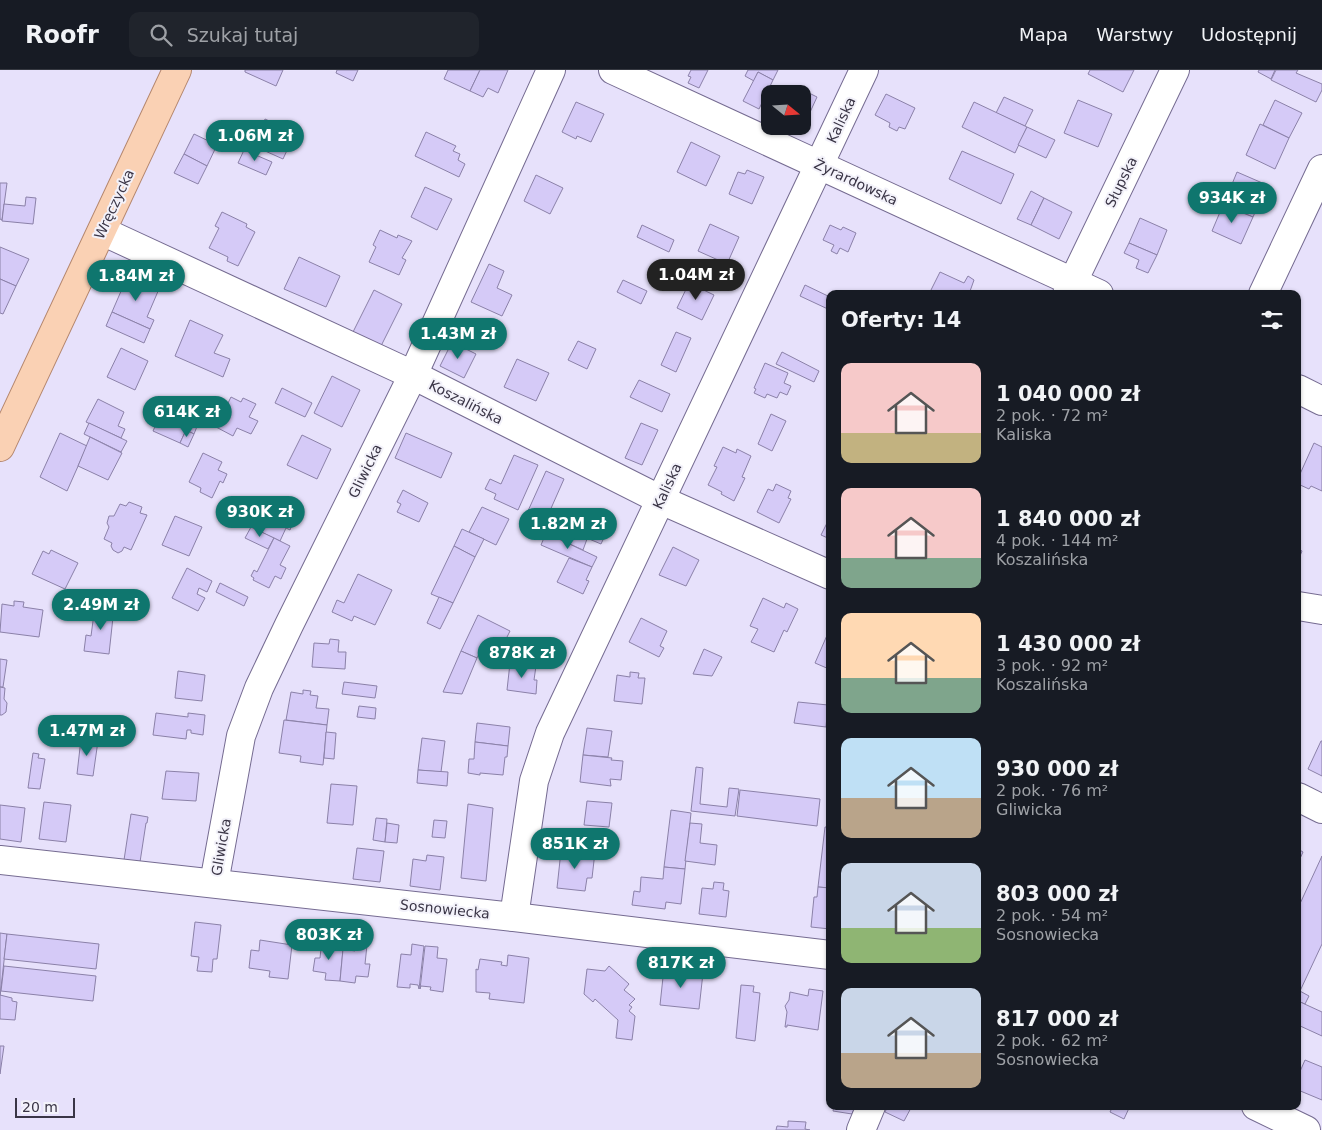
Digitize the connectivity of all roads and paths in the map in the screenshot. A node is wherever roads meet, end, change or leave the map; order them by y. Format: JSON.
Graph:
{"nodes":[{"id":1,"x":177,"y":70,"type":"edge"},
{"id":2,"x":551,"y":70,"type":"edge"},
{"id":3,"x":613,"y":70,"type":"edge"},
{"id":4,"x":864,"y":70,"type":"edge"},
{"id":5,"x":1175,"y":70,"type":"edge"},
{"id":6,"x":820,"y":166,"type":"junction"},
{"id":7,"x":1322,"y":169,"type":"edge"},
{"id":8,"x":102,"y":231,"type":"junction"},
{"id":9,"x":1069,"y":287,"type":"edge"},
{"id":10,"x":1082,"y":290,"type":"edge"},
{"id":11,"x":1265,"y":290,"type":"edge"},
{"id":12,"x":413,"y":375,"type":"junction"},
{"id":13,"x":1301,"y":390,"type":"edge"},
{"id":14,"x":1322,"y":400,"type":"edge"},
{"id":15,"x":2,"y":437,"type":"edge"},
{"id":16,"x":660,"y":500,"type":"junction"},
{"id":17,"x":826,"y":573,"type":"edge"},
{"id":18,"x":1301,"y":606,"type":"edge"},
{"id":19,"x":1322,"y":610,"type":"edge"},
{"id":20,"x":1301,"y":798,"type":"edge"},
{"id":21,"x":1322,"y":808,"type":"edge"},
{"id":22,"x":0,"y":860,"type":"edge"},
{"id":23,"x":214,"y":883,"type":"junction"},
{"id":24,"x":514,"y":917,"type":"junction"},
{"id":25,"x":826,"y":954,"type":"edge"},
{"id":26,"x":869,"y":1110,"type":"edge"},
{"id":27,"x":1264,"y":1110,"type":"edge"},
{"id":28,"x":861,"y":1130,"type":"edge"},
{"id":29,"x":1306,"y":1130,"type":"edge"}],
"edges":[{"from":1,"to":8,"type":"main road","name":"Wręczycka"},
{"from":2,"to":12,"type":"street","name":"Gliwicka"},
{"from":3,"to":6,"type":"street","name":"Żyrardowska"},
{"from":4,"to":6,"type":"street","name":"Kaliska"},
{"from":5,"to":9,"type":"street","name":"Słupska"},
{"from":6,"to":9,"type":"street","name":"Żyrardowska"},
{"from":6,"to":16,"type":"street","name":"Kaliska"},
{"from":7,"to":11,"type":"street"},
{"from":8,"to":12,"type":"street","name":"Koszalińska"},
{"from":8,"to":15,"type":"main road","name":"Wręczycka"},
{"from":9,"to":10,"type":"street","name":"Żyrardowska"},
{"from":12,"to":16,"type":"street","name":"Koszalińska"},
{"from":12,"to":23,"type":"street","name":"Gliwicka"},
{"from":13,"to":14,"type":"street"},
{"from":16,"to":17,"type":"street","name":"Koszalińska"},
{"from":16,"to":24,"type":"street","name":"Kaliska"},
{"from":18,"to":19,"type":"street"},
{"from":20,"to":21,"type":"street"},
{"from":22,"to":23,"type":"street","name":"Sosnowiecka"},
{"from":23,"to":24,"type":"street","name":"Sosnowiecka"},
{"from":24,"to":25,"type":"street","name":"Sosnowiecka"},
{"from":26,"to":28,"type":"street"},
{"from":27,"to":29,"type":"street"}]}
